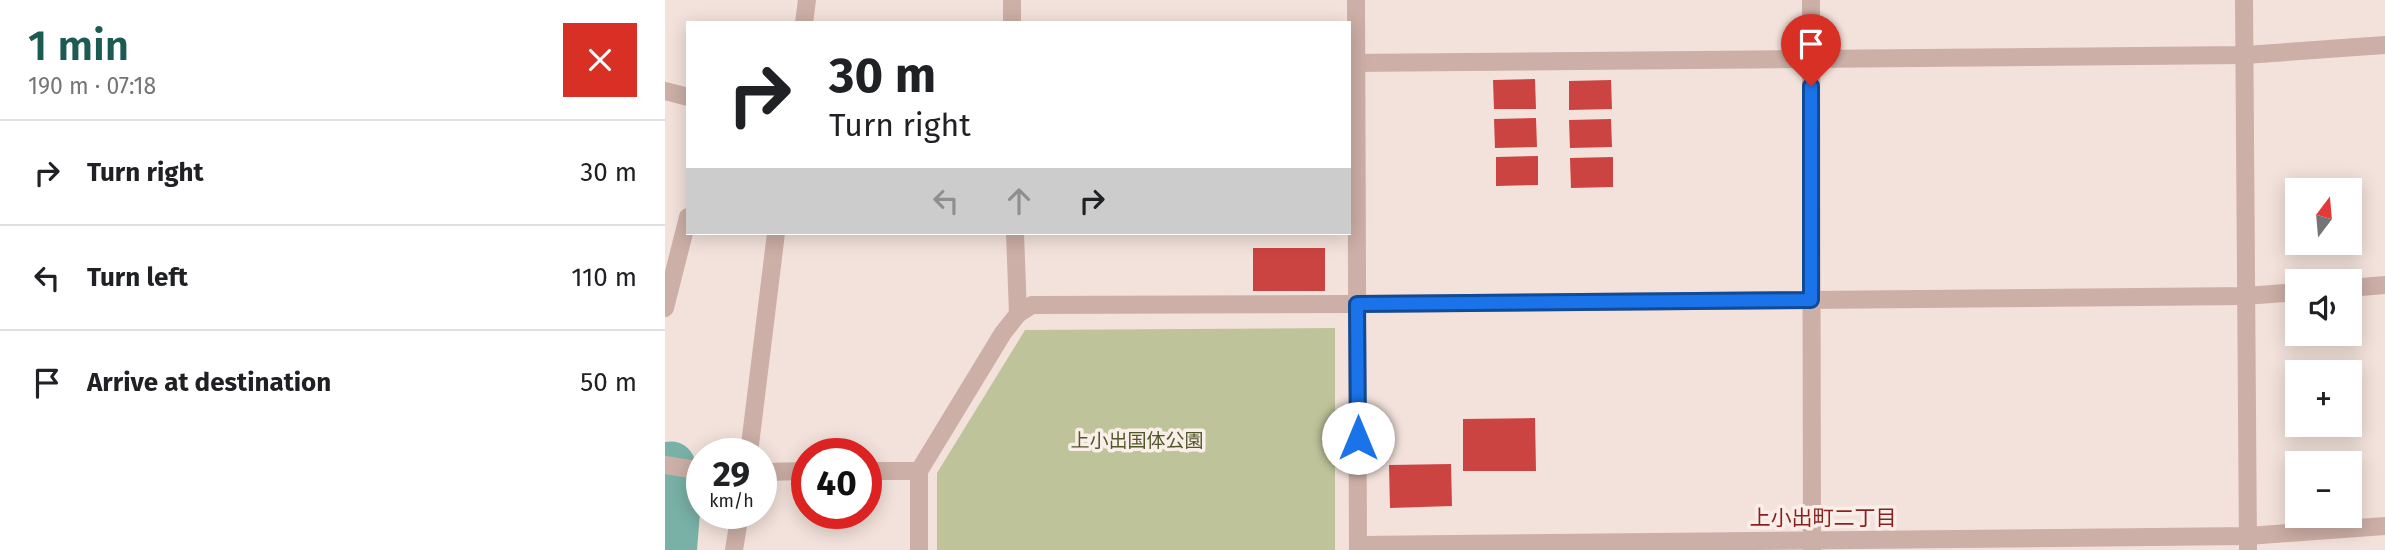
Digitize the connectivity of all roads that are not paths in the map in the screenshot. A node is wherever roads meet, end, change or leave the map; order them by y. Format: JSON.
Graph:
{"nodes":[{"id":1,"x":807,"y":0,"type":"edge"},
{"id":2,"x":1012,"y":0,"type":"edge"},
{"id":3,"x":1356,"y":0,"type":"edge"},
{"id":4,"x":1811,"y":0,"type":"edge"},
{"id":5,"x":2244,"y":0,"type":"edge"},
{"id":6,"x":804,"y":21,"type":"edge"},
{"id":7,"x":1012,"y":21,"type":"edge"},
{"id":8,"x":2385,"y":45,"type":"edge"},
{"id":9,"x":2245,"y":55,"type":"junction"},
{"id":10,"x":1811,"y":59,"type":"junction"},
{"id":11,"x":1353,"y":63,"type":"edge"},
{"id":12,"x":665,"y":91,"type":"edge"},
{"id":13,"x":686,"y":96,"type":"edge"},
{"id":14,"x":686,"y":225,"type":"edge"},
{"id":15,"x":776,"y":235,"type":"edge"},
{"id":16,"x":1015,"y":235,"type":"edge"},
{"id":17,"x":2385,"y":285,"type":"edge"},
{"id":18,"x":2362,"y":287,"type":"edge"},
{"id":19,"x":2285,"y":293,"type":"edge"},
{"id":20,"x":2245,"y":296,"type":"junction"},
{"id":21,"x":1811,"y":300,"type":"junction"},
{"id":22,"x":1357,"y":304,"type":"junction"},
{"id":23,"x":665,"y":308,"type":"edge"},
{"id":24,"x":1018,"y":314,"type":"junction"},
{"id":25,"x":751,"y":438,"type":"edge"},
{"id":26,"x":665,"y":465,"type":"edge"},
{"id":27,"x":686,"y":468,"type":"edge"},
{"id":28,"x":882,"y":471,"type":"edge"},
{"id":29,"x":919,"y":471,"type":"junction"},
{"id":30,"x":2385,"y":526,"type":"edge"},
{"id":31,"x":737,"y":529,"type":"edge"},
{"id":32,"x":2248,"y":543,"type":"edge"},
{"id":33,"x":1812,"y":545,"type":"edge"},
{"id":34,"x":1358,"y":548,"type":"edge"},
{"id":35,"x":734,"y":550,"type":"edge"},
{"id":36,"x":919,"y":550,"type":"edge"}],
"edges":[{"from":1,"to":6,"type":"street"},
{"from":2,"to":7,"type":"street"},
{"from":3,"to":11,"type":"street"},
{"from":4,"to":10,"type":"street"},
{"from":5,"to":9,"type":"street"},
{"from":8,"to":9,"type":"street"},
{"from":9,"to":10,"type":"street"},
{"from":9,"to":20,"type":"street"},
{"from":10,"to":11,"type":"street"},
{"from":10,"to":21,"type":"street"},
{"from":11,"to":22,"type":"street"},
{"from":12,"to":13,"type":"street"},
{"from":14,"to":23,"type":"street"},
{"from":15,"to":25,"type":"street"},
{"from":16,"to":24,"type":"street"},
{"from":17,"to":18,"type":"street"},
{"from":19,"to":20,"type":"street"},
{"from":20,"to":21,"type":"street"},
{"from":20,"to":32,"type":"street"},
{"from":21,"to":22,"type":"street"},
{"from":21,"to":33,"type":"street"},
{"from":22,"to":24,"type":"street"},
{"from":22,"to":34,"type":"street"},
{"from":24,"to":29,"type":"street"},
{"from":26,"to":27,"type":"street"},
{"from":28,"to":29,"type":"street"},
{"from":29,"to":36,"type":"street"},
{"from":30,"to":32,"type":"street"},
{"from":31,"to":35,"type":"street"},
{"from":32,"to":33,"type":"street"},
{"from":33,"to":34,"type":"street"}]}
